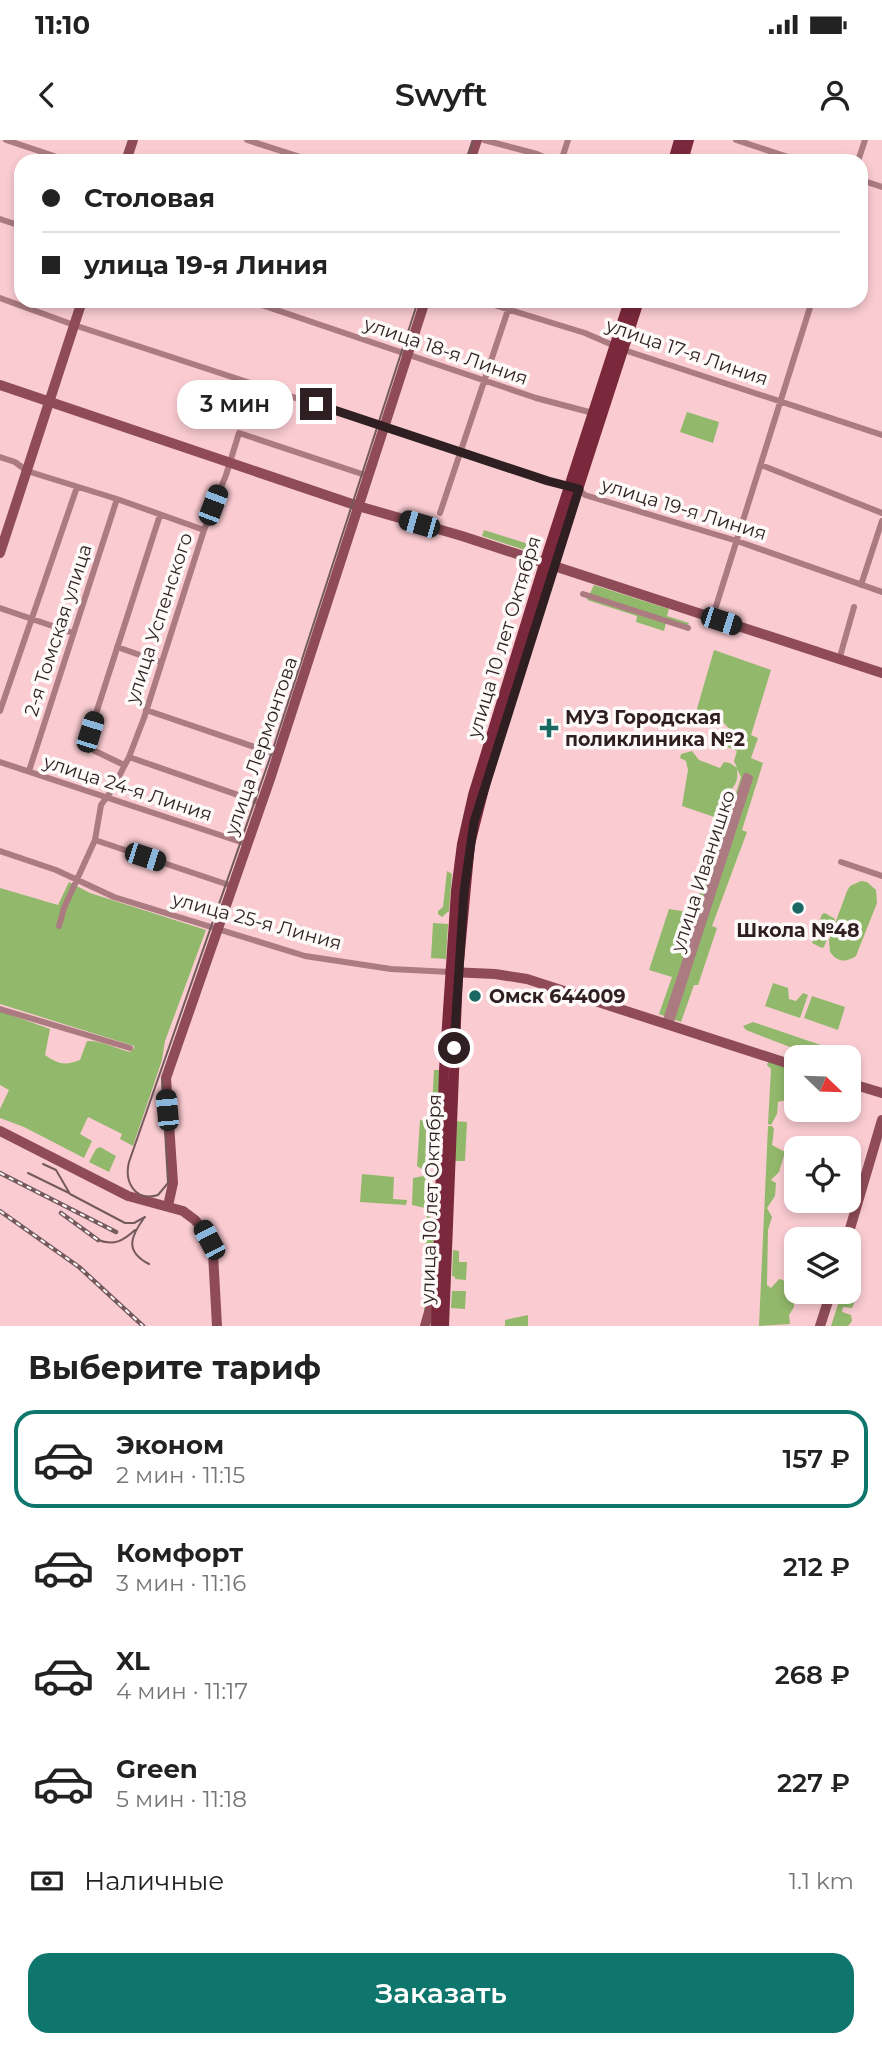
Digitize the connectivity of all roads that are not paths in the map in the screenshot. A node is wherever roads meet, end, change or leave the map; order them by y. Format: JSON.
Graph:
{"nodes":[{"id":1,"x":6,"y":140,"type":"edge"},
{"id":2,"x":247,"y":140,"type":"edge"},
{"id":3,"x":484,"y":140,"type":"edge"},
{"id":4,"x":736,"y":140,"type":"edge"},
{"id":5,"x":48,"y":154,"type":"edge"},
{"id":6,"x":288,"y":154,"type":"edge"},
{"id":7,"x":537,"y":154,"type":"edge"},
{"id":8,"x":779,"y":154,"type":"edge"},
{"id":9,"x":27,"y":308,"type":"edge"},
{"id":10,"x":80,"y":308,"type":"edge"},
{"id":11,"x":271,"y":308,"type":"edge"},
{"id":12,"x":423,"y":308,"type":"edge"},
{"id":13,"x":502,"y":308,"type":"edge"},
{"id":14,"x":628,"y":308,"type":"edge"},
{"id":15,"x":636,"y":308,"type":"edge"},
{"id":16,"x":810,"y":308,"type":"edge"},
{"id":17,"x":508,"y":310,"type":"junction"},
{"id":18,"x":74,"y":325,"type":"junction"},
{"id":19,"x":620,"y":347,"type":"junction"},
{"id":20,"x":408,"y":354,"type":"junction"},
{"id":21,"x":483,"y":379,"type":"junction"},
{"id":22,"x":0,"y":385,"type":"edge"},
{"id":23,"x":781,"y":401,"type":"junction"},
{"id":24,"x":49,"y":402,"type":"junction"},
{"id":25,"x":593,"y":413,"type":"junction"},
{"id":26,"x":384,"y":426,"type":"junction"},
{"id":27,"x":882,"y":435,"type":"edge"},
{"id":28,"x":460,"y":452,"type":"junction"},
{"id":29,"x":0,"y":457,"type":"edge"},
{"id":30,"x":229,"y":463,"type":"junction"},
{"id":31,"x":761,"y":465,"type":"junction"},
{"id":32,"x":27,"y":471,"type":"junction"},
{"id":33,"x":368,"y":476,"type":"junction"},
{"id":34,"x":77,"y":487,"type":"junction"},
{"id":35,"x":574,"y":487,"type":"junction"},
{"id":36,"x":117,"y":499,"type":"junction"},
{"id":37,"x":358,"y":506,"type":"junction"},
{"id":38,"x":440,"y":513,"type":"dead end"},
{"id":39,"x":882,"y":513,"type":"edge"},
{"id":40,"x":160,"y":515,"type":"junction"},
{"id":41,"x":882,"y":521,"type":"edge"},
{"id":42,"x":204,"y":530,"type":"junction"},
{"id":43,"x":737,"y":541,"type":"junction"},
{"id":44,"x":0,"y":550,"type":"edge"},
{"id":45,"x":548,"y":565,"type":"junction"},
{"id":46,"x":861,"y":585,"type":"junction"},
{"id":47,"x":882,"y":592,"type":"edge"},
{"id":48,"x":583,"y":594,"type":"dead end"},
{"id":49,"x":854,"y":607,"type":"dead end"},
{"id":50,"x":0,"y":608,"type":"edge"},
{"id":51,"x":31,"y":618,"type":"junction"},
{"id":52,"x":712,"y":619,"type":"junction"},
{"id":53,"x":688,"y":628,"type":"dead end"},
{"id":54,"x":74,"y":633,"type":"junction"},
{"id":55,"x":117,"y":647,"type":"junction"},
{"id":56,"x":839,"y":660,"type":"junction"},
{"id":57,"x":160,"y":662,"type":"junction"},
{"id":58,"x":882,"y":673,"type":"edge"},
{"id":59,"x":146,"y":710,"type":"junction"},
{"id":60,"x":0,"y":711,"type":"edge"},
{"id":61,"x":278,"y":755,"type":"junction"},
{"id":62,"x":129,"y":757,"type":"junction"},
{"id":63,"x":0,"y":762,"type":"edge"},
{"id":64,"x":124,"y":765,"type":"junction"},
{"id":65,"x":29,"y":771,"type":"junction"},
{"id":66,"x":106,"y":798,"type":"junction"},
{"id":67,"x":261,"y":803,"type":"junction"},
{"id":68,"x":95,"y":841,"type":"junction"},
{"id":69,"x":247,"y":844,"type":"junction"},
{"id":70,"x":0,"y":851,"type":"edge"},
{"id":71,"x":841,"y":862,"type":"dead end"},
{"id":72,"x":882,"y":876,"type":"edge"},
{"id":73,"x":77,"y":880,"type":"junction"},
{"id":74,"x":232,"y":886,"type":"junction"},
{"id":75,"x":60,"y":926,"type":"dead end"},
{"id":76,"x":216,"y":930,"type":"junction"},
{"id":77,"x":454,"y":972,"type":"junction"},
{"id":78,"x":0,"y":1009,"type":"edge"},
{"id":79,"x":668,"y":1024,"type":"junction"},
{"id":80,"x":130,"y":1048,"type":"dead end"},
{"id":81,"x":784,"y":1062,"type":"edge"},
{"id":82,"x":861,"y":1087,"type":"edge"},
{"id":83,"x":882,"y":1093,"type":"edge"},
{"id":84,"x":882,"y":1120,"type":"edge"},
{"id":85,"x":0,"y":1131,"type":"edge"},
{"id":86,"x":168,"y":1206,"type":"junction"},
{"id":87,"x":851,"y":1227,"type":"edge"},
{"id":88,"x":827,"y":1304,"type":"edge"},
{"id":89,"x":433,"y":1324,"type":"edge"},
{"id":90,"x":217,"y":1326,"type":"edge"},
{"id":91,"x":820,"y":1326,"type":"edge"}],
"edges":[{"from":1,"to":5,"type":"street"},
{"from":2,"to":6,"type":"street"},
{"from":3,"to":7,"type":"street"},
{"from":4,"to":8,"type":"street"},
{"from":9,"to":18,"type":"street","name":"улица 19-я Линия"},
{"from":10,"to":18,"type":"main road"},
{"from":11,"to":20,"type":"street","name":"улица 18-я Линия"},
{"from":12,"to":20,"type":"main road","name":"улица Лермонтова"},
{"from":13,"to":17,"type":"street","name":"улица 17-я Линия"},
{"from":14,"to":19,"type":"main road","name":"улица 10 лет Октября"},
{"from":15,"to":19,"type":"main road","name":"улица 10 лет Октября"},
{"from":16,"to":23,"type":"street"},
{"from":17,"to":19,"type":"street","name":"улица 17-я Линия"},
{"from":17,"to":21,"type":"street"},
{"from":18,"to":24,"type":"main road"},
{"from":18,"to":26,"type":"street","name":"улица 19-я Линия"},
{"from":19,"to":23,"type":"street","name":"улица 17-я Линия"},
{"from":19,"to":25,"type":"main road","name":"улица 10 лет Октября"},
{"from":19,"to":35,"type":"main road","name":"улица 10 лет Октября"},
{"from":20,"to":21,"type":"street","name":"улица 18-я Линия"},
{"from":20,"to":26,"type":"main road","name":"улица Лермонтова"},
{"from":21,"to":25,"type":"street","name":"улица 18-я Линия"},
{"from":21,"to":28,"type":"street"},
{"from":22,"to":24,"type":"main road"},
{"from":23,"to":27,"type":"street","name":"улица 17-я Линия"},
{"from":23,"to":31,"type":"street"},
{"from":24,"to":30,"type":"main road"},
{"from":24,"to":32,"type":"main road"},
{"from":25,"to":35,"type":"main road","name":"улица 10 лет Октября"},
{"from":26,"to":28,"type":"street","name":"улица 19-я Линия"},
{"from":26,"to":33,"type":"main road","name":"улица Лермонтова"},
{"from":28,"to":35,"type":"street","name":"улица 19-я Линия"},
{"from":28,"to":38,"type":"street"},
{"from":29,"to":32,"type":"street"},
{"from":30,"to":33,"type":"street","name":"улица Успенского"},
{"from":30,"to":37,"type":"main road"},
{"from":30,"to":42,"type":"street","name":"улица Успенского"},
{"from":31,"to":39,"type":"street"},
{"from":31,"to":43,"type":"street"},
{"from":32,"to":34,"type":"street"},
{"from":32,"to":44,"type":"main road"},
{"from":33,"to":37,"type":"main road","name":"улица Лермонтова"},
{"from":34,"to":36,"type":"street"},
{"from":34,"to":51,"type":"street"},
{"from":35,"to":43,"type":"street","name":"улица 19-я Линия"},
{"from":35,"to":45,"type":"main road","name":"улица 10 лет Октября"},
{"from":36,"to":40,"type":"street"},
{"from":36,"to":54,"type":"street","name":"2-я Томская улица"},
{"from":37,"to":45,"type":"main road"},
{"from":37,"to":61,"type":"main road","name":"улица Лермонтова"},
{"from":40,"to":42,"type":"street"},
{"from":40,"to":55,"type":"street"},
{"from":41,"to":46,"type":"street"},
{"from":42,"to":57,"type":"street","name":"улица Успенского"},
{"from":43,"to":46,"type":"street","name":"улица 19-я Линия"},
{"from":43,"to":52,"type":"street"},
{"from":45,"to":52,"type":"main road"},
{"from":45,"to":77,"type":"main road","name":"улица 10 лет Октября"},
{"from":46,"to":47,"type":"street","name":"улица 19-я Линия"},
{"from":48,"to":53,"type":"street"},
{"from":49,"to":56,"type":"street"},
{"from":50,"to":51,"type":"street"},
{"from":51,"to":54,"type":"street"},
{"from":51,"to":60,"type":"street"},
{"from":52,"to":56,"type":"main road"},
{"from":54,"to":65,"type":"street","name":"2-я Томская улица"},
{"from":55,"to":57,"type":"street"},
{"from":55,"to":64,"type":"street"},
{"from":56,"to":58,"type":"main road"},
{"from":57,"to":59,"type":"street","name":"улица Успенского"},
{"from":59,"to":61,"type":"street"},
{"from":59,"to":62,"type":"street","name":"улица Успенского"},
{"from":61,"to":67,"type":"main road","name":"улица Лермонтова"},
{"from":62,"to":64,"type":"street","name":"улица Успенского"},
{"from":62,"to":67,"type":"street"},
{"from":63,"to":65,"type":"street","name":"улица 24-я Линия"},
{"from":64,"to":66,"type":"street","name":"улица Успенского"},
{"from":65,"to":66,"type":"street","name":"улица 24-я Линия"},
{"from":66,"to":68,"type":"street","name":"улица Успенского"},
{"from":66,"to":69,"type":"street","name":"улица 24-я Линия"},
{"from":67,"to":69,"type":"main road","name":"улица Лермонтова"},
{"from":68,"to":73,"type":"street","name":"улица Успенского"},
{"from":68,"to":74,"type":"street"},
{"from":69,"to":74,"type":"main road","name":"улица Лермонтова"},
{"from":70,"to":73,"type":"street","name":"улица 25-я Линия"},
{"from":71,"to":72,"type":"street"},
{"from":73,"to":75,"type":"street","name":"улица Успенского"},
{"from":73,"to":76,"type":"street","name":"улица 25-я Линия"},
{"from":74,"to":76,"type":"main road","name":"улица Лермонтова"},
{"from":76,"to":77,"type":"street","name":"улица 25-я Линия"},
{"from":76,"to":86,"type":"main road","name":"улица Лермонтова"},
{"from":77,"to":79,"type":"main road","name":"улица 25-я Линия"},
{"from":77,"to":89,"type":"main road","name":"улица 10 лет Октября"},
{"from":77,"to":89,"type":"main road","name":"улица 10 лет Октября"},
{"from":78,"to":80,"type":"street"},
{"from":79,"to":79,"type":"street","name":"улица Иванишко"},
{"from":79,"to":81,"type":"main road","name":"улица 25-я Линия"},
{"from":82,"to":83,"type":"main road"},
{"from":84,"to":87,"type":"main road"},
{"from":85,"to":86,"type":"main road"},
{"from":86,"to":90,"type":"main road"},
{"from":88,"to":91,"type":"main road"}]}
